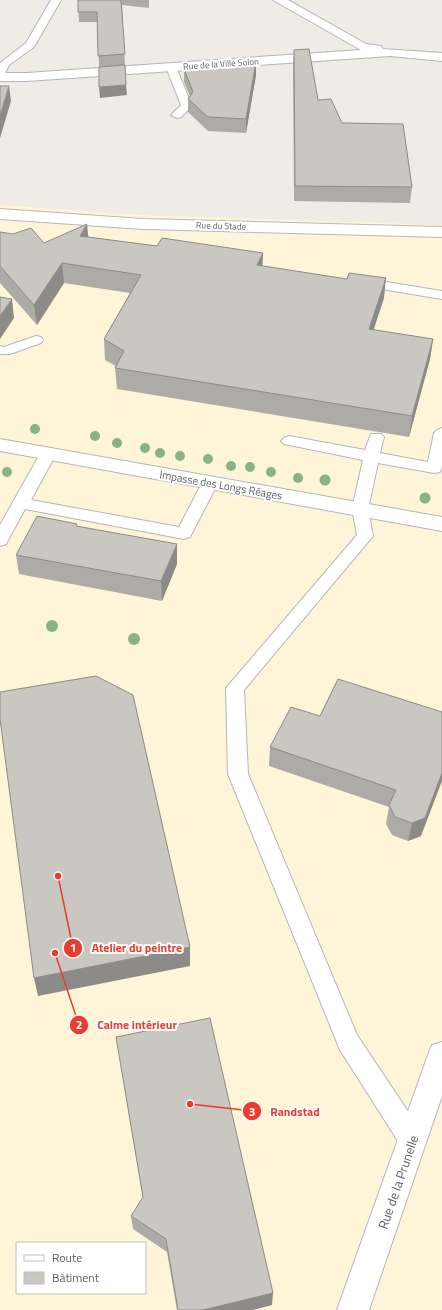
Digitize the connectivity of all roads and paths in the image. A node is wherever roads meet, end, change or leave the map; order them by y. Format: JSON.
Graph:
{"nodes":[{"id":1,"x":56,"y":0,"type":"edge"},
{"id":2,"x":278,"y":0,"type":"edge"},
{"id":3,"x":390,"y":52,"type":"junction"},
{"id":4,"x":442,"y":57,"type":"edge"},
{"id":5,"x":171,"y":67,"type":"junction"},
{"id":6,"x":0,"y":75,"type":"edge"},
{"id":7,"x":177,"y":115,"type":"dead end"},
{"id":8,"x":0,"y":214,"type":"edge"},
{"id":9,"x":442,"y":232,"type":"edge"},
{"id":10,"x":351,"y":281,"type":"edge"},
{"id":11,"x":442,"y":295,"type":"edge"},
{"id":12,"x":36,"y":340,"type":"dead end"},
{"id":13,"x":0,"y":350,"type":"edge"},
{"id":14,"x":442,"y":433,"type":"edge"},
{"id":15,"x":376,"y":437,"type":"dead end"},
{"id":16,"x":289,"y":441,"type":"dead end"},
{"id":17,"x":0,"y":445,"type":"edge"},
{"id":18,"x":48,"y":454,"type":"junction"},
{"id":19,"x":372,"y":457,"type":"junction"},
{"id":20,"x":210,"y":483,"type":"junction"},
{"id":21,"x":20,"y":504,"type":"junction"},
{"id":22,"x":360,"y":509,"type":"junction"},
{"id":23,"x":442,"y":524,"type":"edge"},
{"id":24,"x":0,"y":540,"type":"edge"},
{"id":25,"x":442,"y":1054,"type":"edge"},
{"id":26,"x":412,"y":1140,"type":"junction"},
{"id":27,"x":353,"y":1310,"type":"edge"}],
"edges":[{"from":1,"to":6,"type":"lane"},
{"from":2,"to":3,"type":"street"},
{"from":3,"to":4,"type":"street","name":"Rue de la Ville Solon"},
{"from":3,"to":5,"type":"street","name":"Rue de la Ville Solon"},
{"from":5,"to":6,"type":"street","name":"Rue de la Ville Solon"},
{"from":5,"to":7,"type":"lane"},
{"from":8,"to":9,"type":"street","name":"Rue du Stade"},
{"from":10,"to":11,"type":"lane"},
{"from":12,"to":13,"type":"lane"},
{"from":14,"to":19,"type":"lane"},
{"from":15,"to":19,"type":"lane"},
{"from":16,"to":19,"type":"lane"},
{"from":17,"to":18,"type":"street","name":"Impasse des Longs Réages"},
{"from":18,"to":20,"type":"street","name":"Impasse des Longs Réages"},
{"from":18,"to":21,"type":"lane"},
{"from":19,"to":22,"type":"lane"},
{"from":20,"to":21,"type":"lane"},
{"from":20,"to":22,"type":"street","name":"Impasse des Longs Réages"},
{"from":21,"to":24,"type":"lane"},
{"from":22,"to":23,"type":"street","name":"Impasse des Longs Réages"},
{"from":22,"to":26,"type":"lane"},
{"from":25,"to":26,"type":"street","name":"Rue de la Prunelle"},
{"from":26,"to":27,"type":"street","name":"Rue de la Prunelle"}]}
